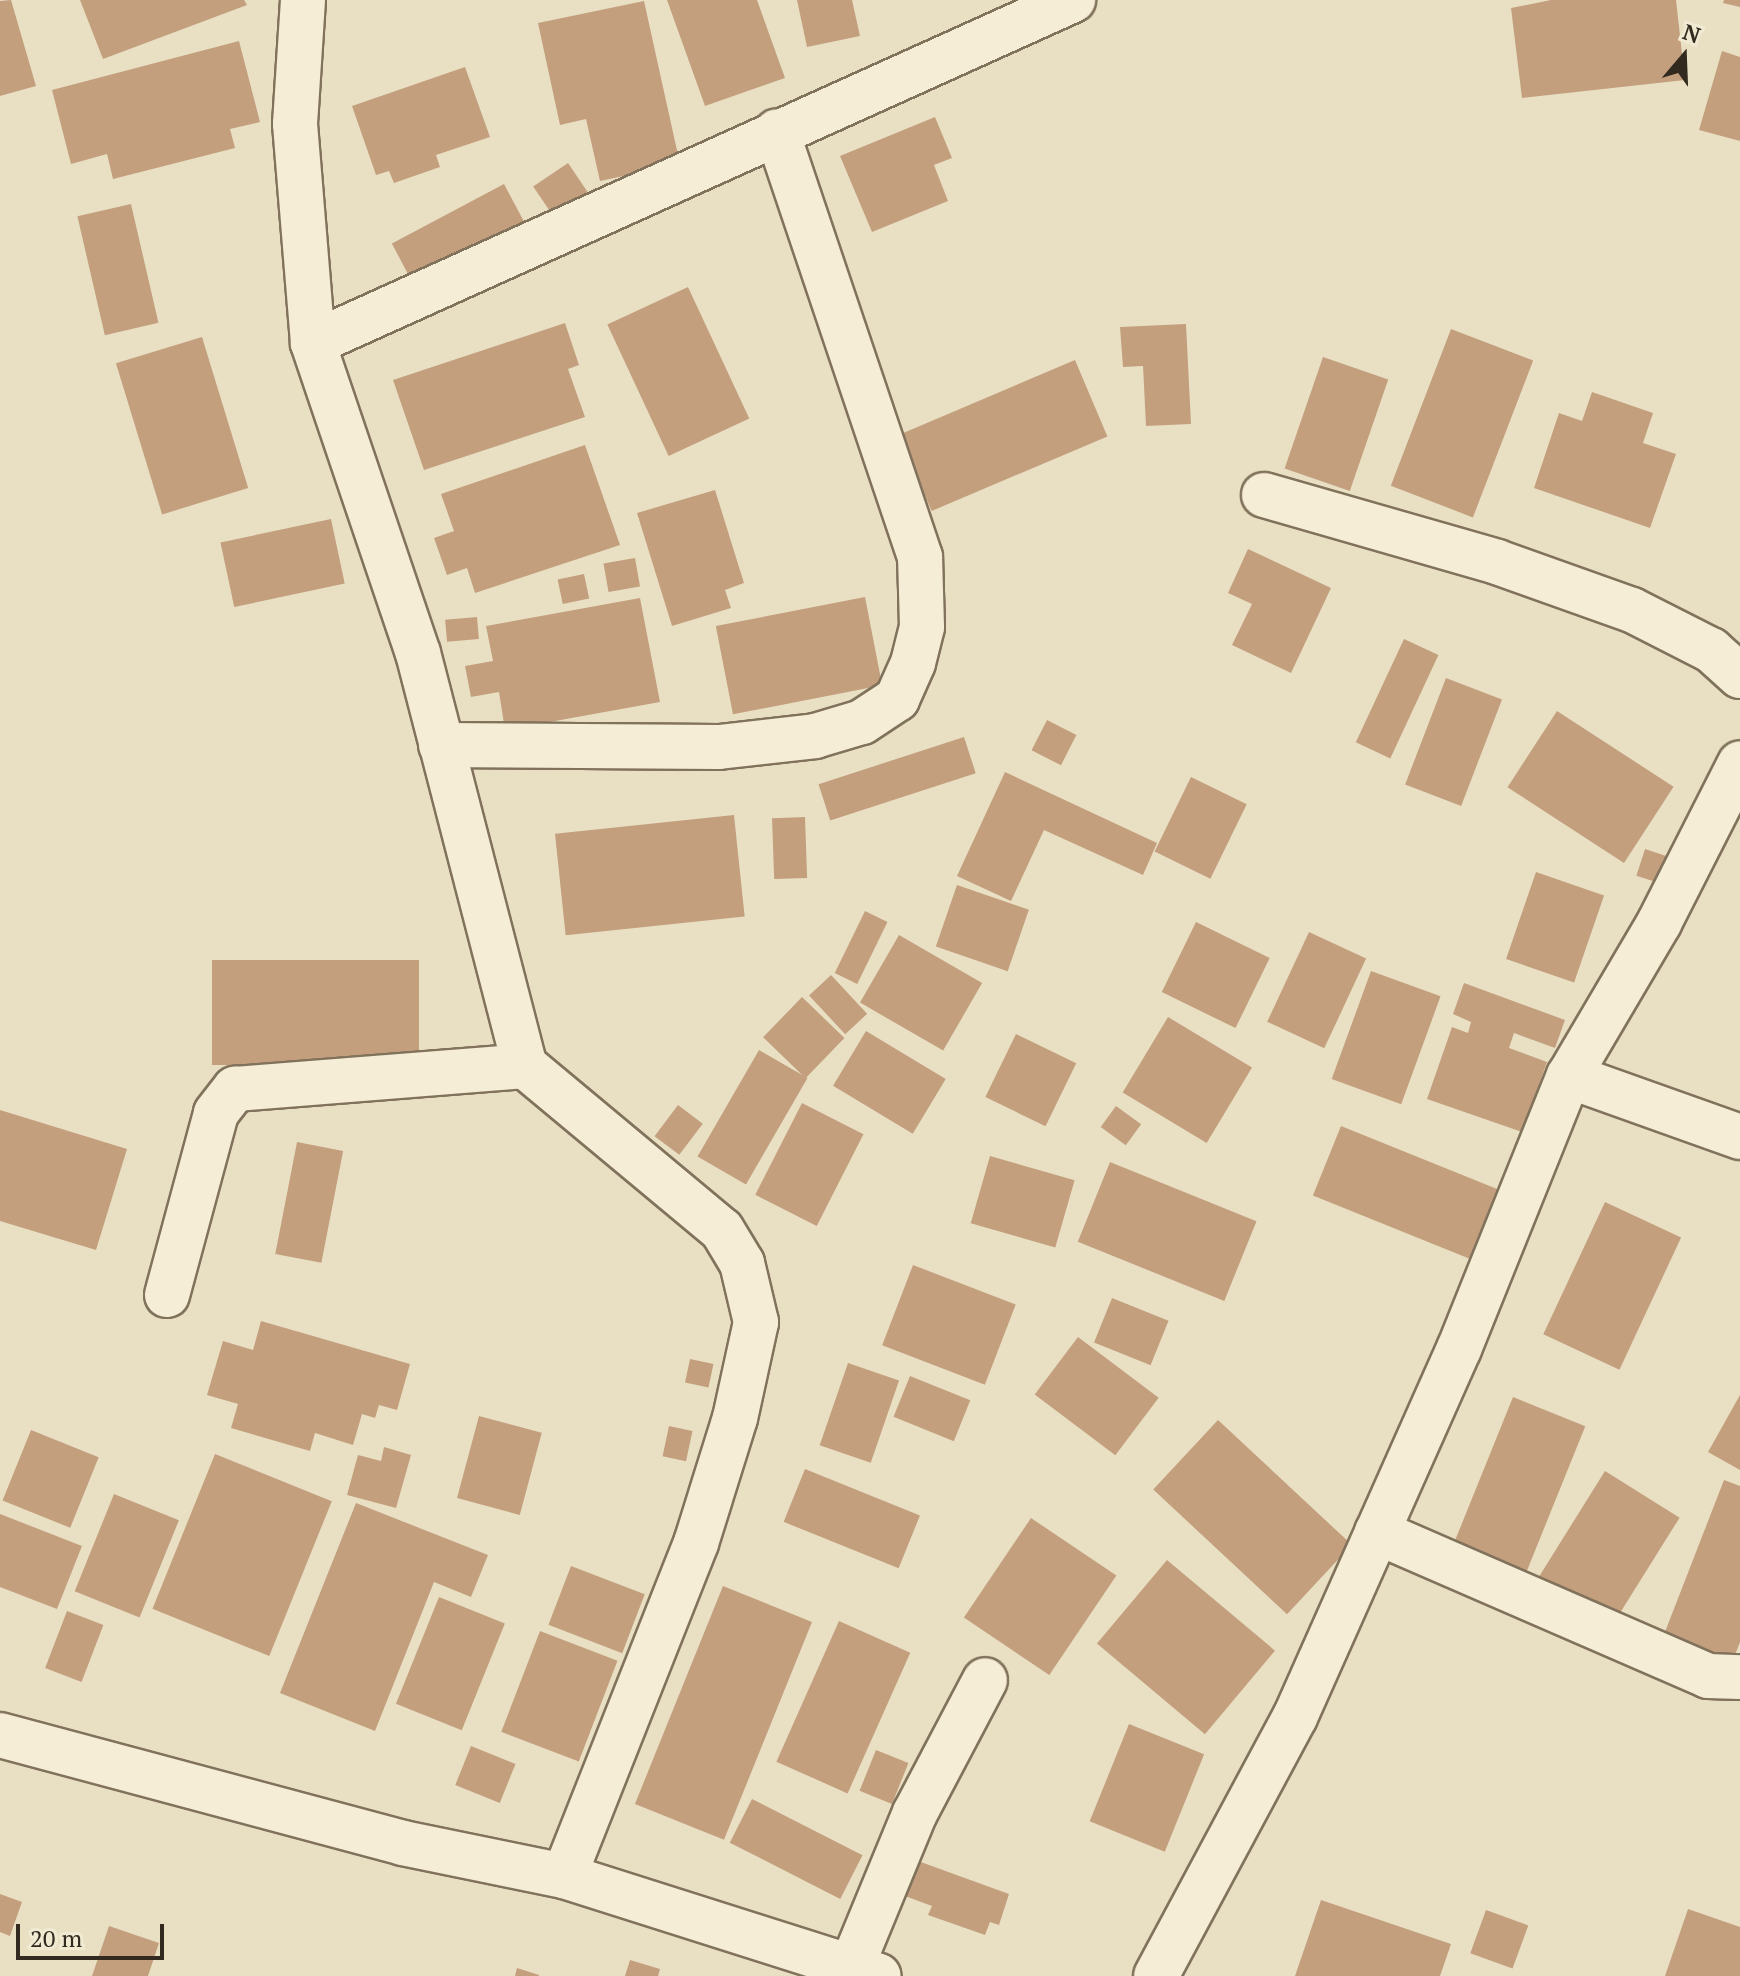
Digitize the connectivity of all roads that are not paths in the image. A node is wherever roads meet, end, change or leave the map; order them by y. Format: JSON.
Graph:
{"nodes":[{"id":1,"x":303,"y":0,"type":"edge"},
{"id":2,"x":1073,"y":0,"type":"edge"},
{"id":3,"x":777,"y":131,"type":"junction"},
{"id":4,"x":313,"y":343,"type":"junction"},
{"id":5,"x":1264,"y":495,"type":"dead end"},
{"id":6,"x":1740,"y":676,"type":"edge"},
{"id":7,"x":441,"y":745,"type":"junction"},
{"id":8,"x":1740,"y":763,"type":"edge"},
{"id":9,"x":525,"y":1066,"type":"junction"},
{"id":10,"x":1569,"y":1076,"type":"junction"},
{"id":11,"x":1740,"y":1137,"type":"edge"},
{"id":12,"x":167,"y":1295,"type":"dead end"},
{"id":13,"x":1377,"y":1532,"type":"junction"},
{"id":14,"x":1740,"y":1677,"type":"edge"},
{"id":15,"x":985,"y":1680,"type":"dead end"},
{"id":16,"x":0,"y":1735,"type":"edge"},
{"id":17,"x":564,"y":1876,"type":"junction"},
{"id":18,"x":865,"y":1972,"type":"edge"},
{"id":19,"x":1156,"y":1976,"type":"edge"}],
"edges":[{"from":1,"to":4,"type":"street"},
{"from":2,"to":3,"type":"street"},
{"from":3,"to":4,"type":"street"},
{"from":3,"to":7,"type":"street"},
{"from":4,"to":7,"type":"street"},
{"from":5,"to":6,"type":"street"},
{"from":7,"to":9,"type":"street"},
{"from":8,"to":10,"type":"street"},
{"from":9,"to":12,"type":"street"},
{"from":9,"to":17,"type":"street"},
{"from":10,"to":11,"type":"street"},
{"from":10,"to":13,"type":"street"},
{"from":13,"to":14,"type":"street"},
{"from":13,"to":19,"type":"street"},
{"from":15,"to":18,"type":"street"},
{"from":16,"to":17,"type":"street"},
{"from":17,"to":18,"type":"street"}]}
